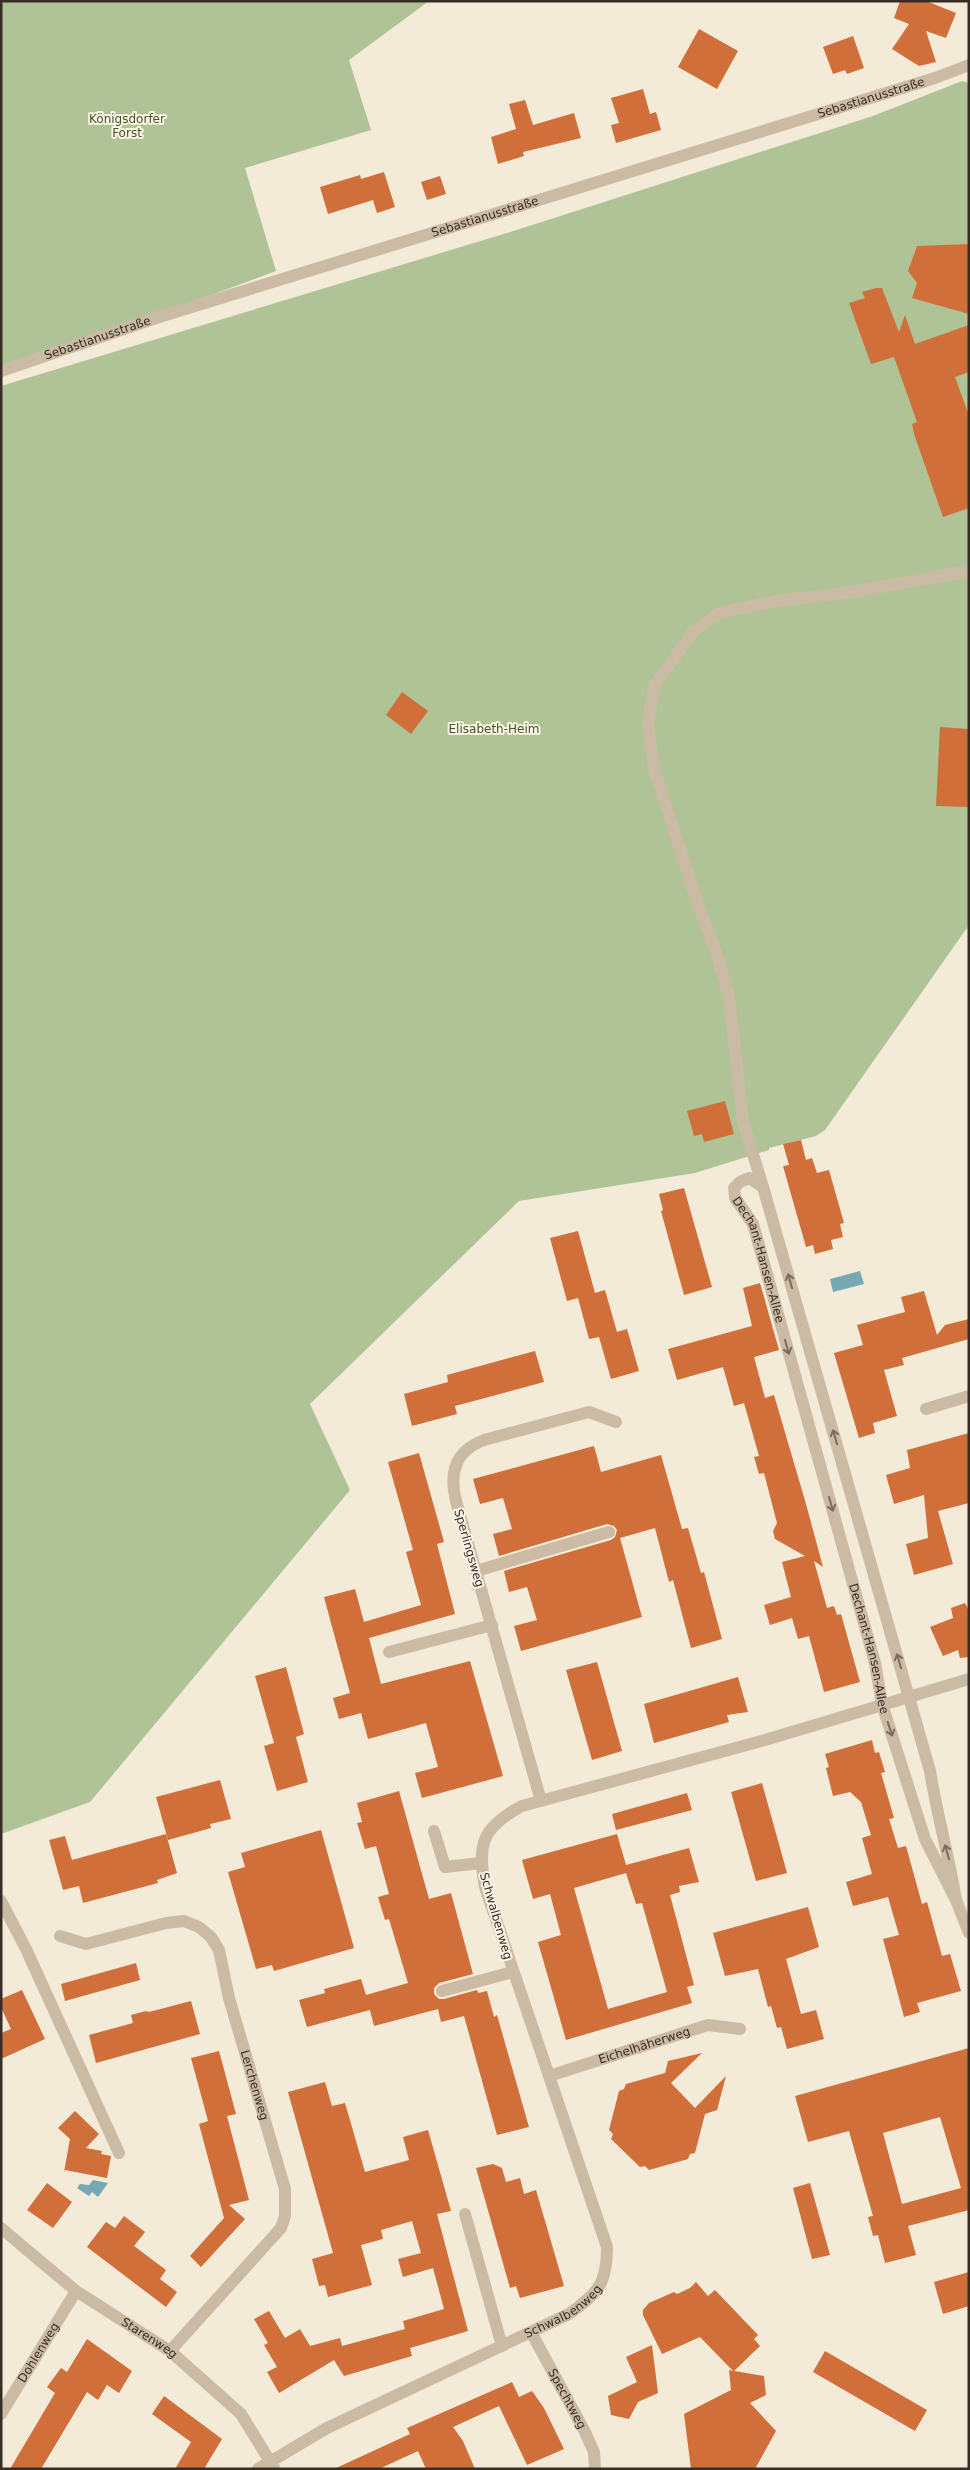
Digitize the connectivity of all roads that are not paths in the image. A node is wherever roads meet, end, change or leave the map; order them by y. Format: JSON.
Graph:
{"nodes":[{"id":1,"x":969,"y":65,"type":"edge"},
{"id":2,"x":1,"y":372,"type":"edge"},
{"id":3,"x":969,"y":571,"type":"edge"},
{"id":4,"x":763,"y":1187,"type":"junction"},
{"id":5,"x":969,"y":1396,"type":"edge"},
{"id":6,"x":926,"y":1409,"type":"dead end"},
{"id":7,"x":616,"y":1422,"type":"dead end"},
{"id":8,"x":609,"y":1532,"type":"dead end"},
{"id":9,"x":476,"y":1570,"type":"junction"},
{"id":10,"x":492,"y":1625,"type":"junction"},
{"id":11,"x":389,"y":1652,"type":"dead end"},
{"id":12,"x":969,"y":1679,"type":"edge"},
{"id":13,"x":909,"y":1696,"type":"junction"},
{"id":14,"x":882,"y":1704,"type":"junction"},
{"id":15,"x":541,"y":1801,"type":"junction"},
{"id":16,"x":434,"y":1831,"type":"dead end"},
{"id":17,"x":481,"y":1863,"type":"junction"},
{"id":18,"x":956,"y":1900,"type":"junction"},
{"id":19,"x":1,"y":1901,"type":"edge"},
{"id":20,"x":969,"y":1933,"type":"edge"},
{"id":21,"x":60,"y":1936,"type":"dead end"},
{"id":22,"x":513,"y":1972,"type":"junction"},
{"id":23,"x":442,"y":1991,"type":"dead end"},
{"id":24,"x":740,"y":2030,"type":"dead end"},
{"id":25,"x":549,"y":2076,"type":"junction"},
{"id":26,"x":119,"y":2153,"type":"dead end"},
{"id":27,"x":465,"y":2214,"type":"dead end"},
{"id":28,"x":1,"y":2228,"type":"edge"},
{"id":29,"x":76,"y":2290,"type":"junction"},
{"id":30,"x":531,"y":2332,"type":"junction"},
{"id":31,"x":502,"y":2346,"type":"junction"},
{"id":32,"x":170,"y":2351,"type":"junction"},
{"id":33,"x":1,"y":2414,"type":"edge"},
{"id":34,"x":273,"y":2465,"type":"edge"},
{"id":35,"x":258,"y":2469,"type":"edge"},
{"id":36,"x":595,"y":2469,"type":"edge"}],
"edges":[{"from":1,"to":2,"type":"street","name":"Sebastianusstraße"},
{"from":3,"to":4,"type":"street"},
{"from":13,"to":4,"type":"street","name":"Dechant-Hansen-Allee","one_way":true},
{"from":4,"to":14,"type":"street","name":"Dechant-Hansen-Allee","one_way":true},
{"from":5,"to":6,"type":"street"},
{"from":7,"to":9,"type":"street","name":"Sperlingsweg"},
{"from":8,"to":9,"type":"street"},
{"from":9,"to":10,"type":"street","name":"Sperlingsweg"},
{"from":10,"to":11,"type":"street"},
{"from":10,"to":15,"type":"street","name":"Sperlingsweg"},
{"from":12,"to":13,"type":"street","name":"Schwalbenweg"},
{"from":13,"to":14,"type":"street","name":"Schwalbenweg"},
{"from":18,"to":13,"type":"street","name":"Dechant-Hansen-Allee","one_way":true},
{"from":14,"to":15,"type":"street","name":"Schwalbenweg"},
{"from":14,"to":18,"type":"street","name":"Dechant-Hansen-Allee","one_way":true},
{"from":15,"to":17,"type":"street","name":"Schwalbenweg"},
{"from":16,"to":17,"type":"street"},
{"from":17,"to":22,"type":"street","name":"Schwalbenweg"},
{"from":18,"to":20,"type":"street","name":"Dechant-Hansen-Allee"},
{"from":19,"to":26,"type":"street"},
{"from":21,"to":32,"type":"street","name":"Lerchenweg"},
{"from":22,"to":23,"type":"street"},
{"from":22,"to":25,"type":"street","name":"Schwalbenweg"},
{"from":24,"to":25,"type":"street","name":"Eichelhäherweg"},
{"from":25,"to":30,"type":"street","name":"Schwalbenweg"},
{"from":27,"to":31,"type":"street"},
{"from":28,"to":29,"type":"street","name":"Starenweg"},
{"from":29,"to":32,"type":"street","name":"Starenweg"},
{"from":29,"to":33,"type":"street","name":"Dohlenweg"},
{"from":30,"to":31,"type":"street","name":"Schwalbenweg"},
{"from":30,"to":36,"type":"street","name":"Spechtweg"},
{"from":31,"to":34,"type":"street","name":"Schwalbenweg"},
{"from":32,"to":34,"type":"street","name":"Starenweg"},
{"from":34,"to":35,"type":"street","name":"Schwalbenweg"}]}
